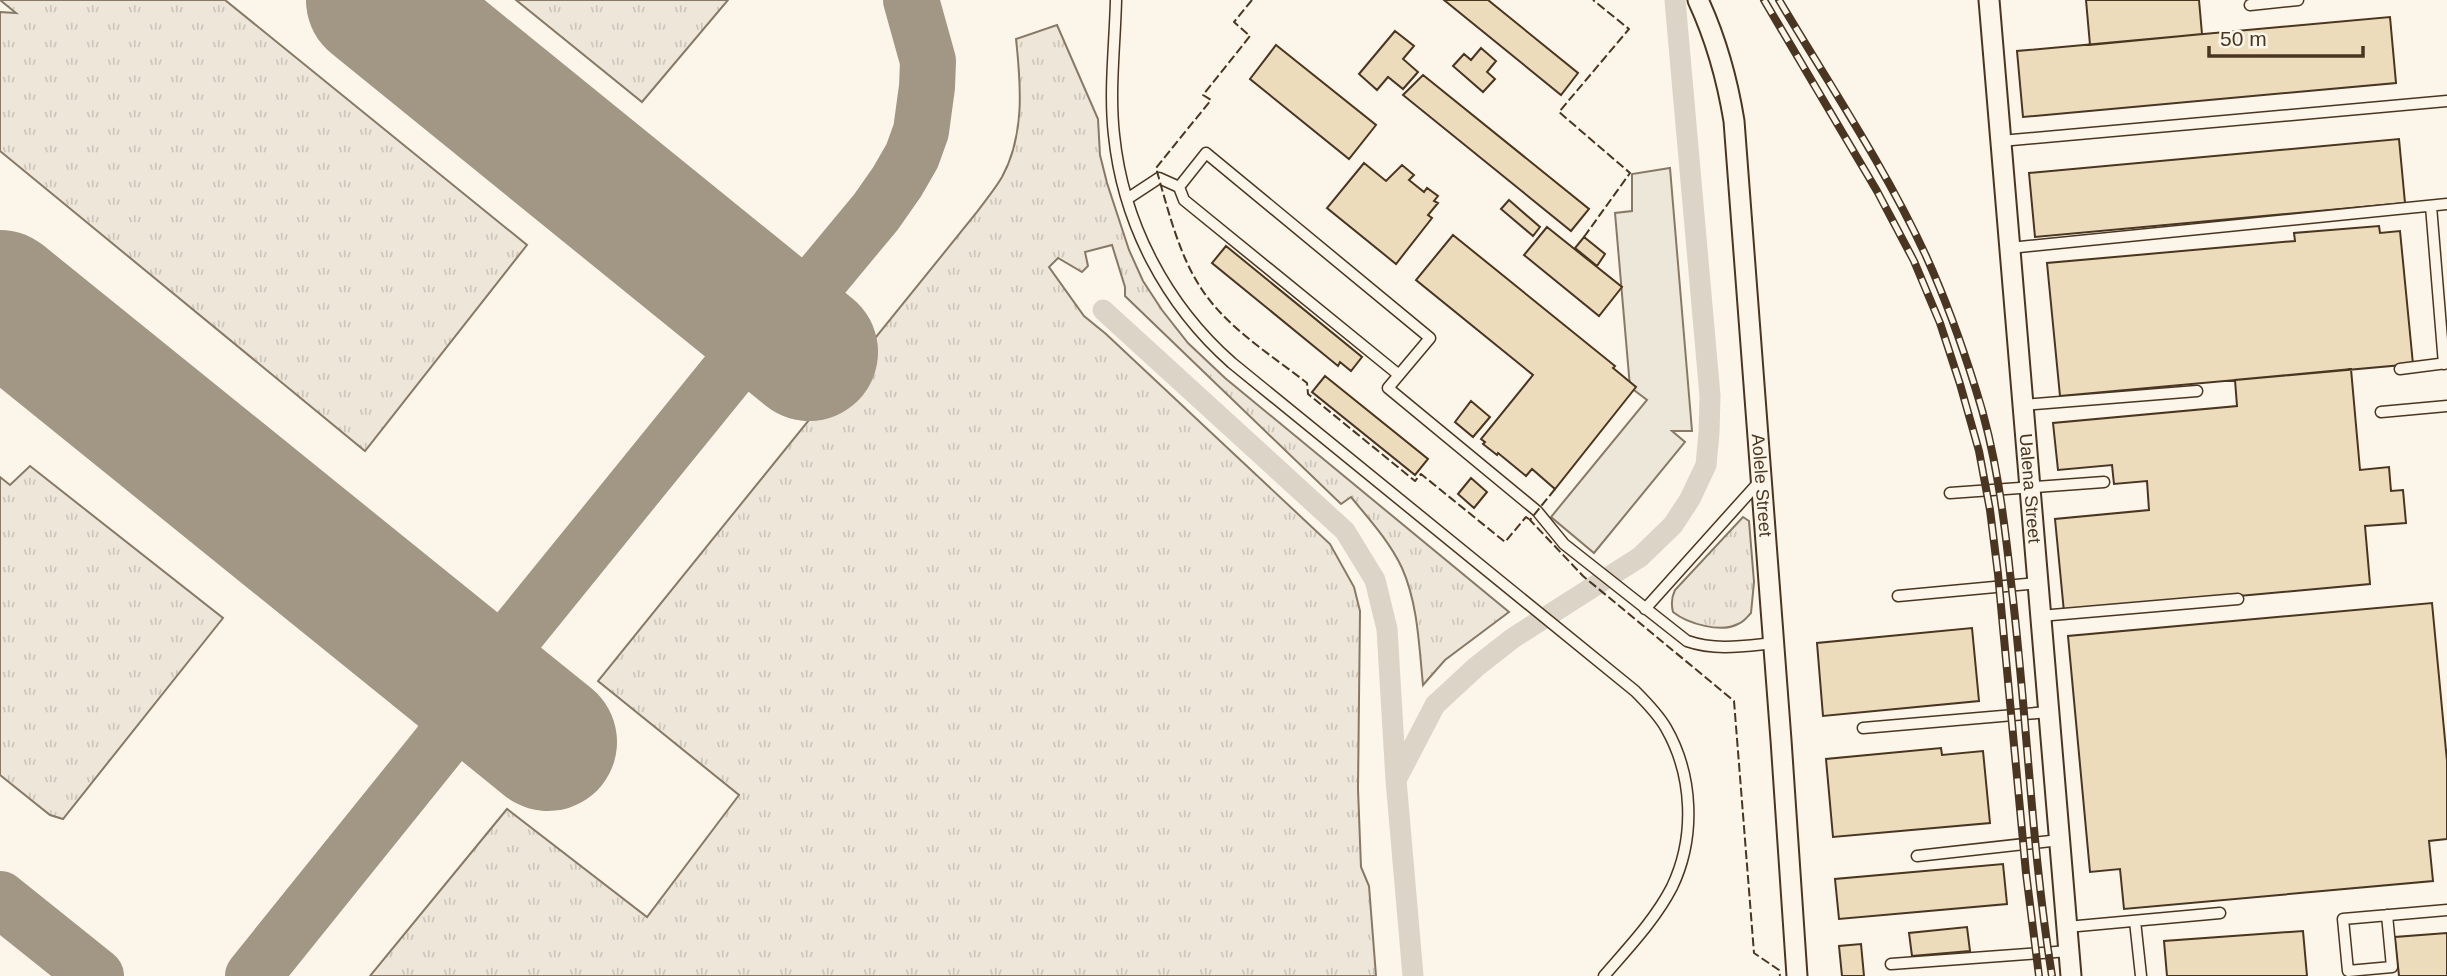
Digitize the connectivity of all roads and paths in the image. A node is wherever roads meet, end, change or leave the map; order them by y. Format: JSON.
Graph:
{"nodes":[{"id":1,"x":1116,"y":0,"type":"edge"},
{"id":2,"x":1698,"y":0,"type":"edge"},
{"id":3,"x":1989,"y":0,"type":"edge"},
{"id":4,"x":2298,"y":0,"type":"edge"},
{"id":5,"x":2250,"y":5,"type":"dead end"},
{"id":6,"x":2447,"y":101,"type":"edge"},
{"id":7,"x":2001,"y":141,"type":"junction"},
{"id":8,"x":1179,"y":187,"type":"junction"},
{"id":9,"x":1127,"y":199,"type":"junction"},
{"id":10,"x":2447,"y":204,"type":"edge"},
{"id":11,"x":2431,"y":206,"type":"junction"},
{"id":12,"x":2010,"y":247,"type":"junction"},
{"id":13,"x":2445,"y":363,"type":"edge"},
{"id":14,"x":2400,"y":369,"type":"dead end"},
{"id":15,"x":1399,"y":375,"type":"junction"},
{"id":16,"x":2197,"y":391,"type":"dead end"},
{"id":17,"x":2023,"y":405,"type":"junction"},
{"id":18,"x":2447,"y":406,"type":"edge"},
{"id":19,"x":2381,"y":412,"type":"dead end"},
{"id":20,"x":1762,"y":479,"type":"junction"},
{"id":21,"x":2104,"y":482,"type":"dead end"},
{"id":22,"x":2030,"y":488,"type":"junction"},
{"id":23,"x":1951,"y":493,"type":"dead end"},
{"id":24,"x":2038,"y":583,"type":"junction"},
{"id":25,"x":1898,"y":596,"type":"dead end"},
{"id":26,"x":2238,"y":599,"type":"dead end"},
{"id":27,"x":1645,"y":610,"type":"junction"},
{"id":28,"x":2039,"y":616,"type":"junction"},
{"id":29,"x":1774,"y":643,"type":"junction"},
{"id":30,"x":2048,"y":712,"type":"junction"},
{"id":31,"x":1863,"y":728,"type":"dead end"},
{"id":32,"x":2060,"y":840,"type":"junction"},
{"id":33,"x":1917,"y":856,"type":"dead end"},
{"id":34,"x":2447,"y":910,"type":"edge"},
{"id":35,"x":2220,"y":913,"type":"dead end"},
{"id":36,"x":2388,"y":915,"type":"junction"},
{"id":37,"x":2135,"y":921,"type":"junction"},
{"id":38,"x":2067,"y":927,"type":"junction"},
{"id":39,"x":2069,"y":951,"type":"junction"},
{"id":40,"x":1891,"y":964,"type":"dead end"},
{"id":41,"x":1604,"y":976,"type":"edge"},
{"id":42,"x":1797,"y":976,"type":"edge"},
{"id":43,"x":2071,"y":976,"type":"edge"},
{"id":44,"x":2141,"y":976,"type":"edge"}],
"edges":[{"from":1,"to":9,"type":"lane"},
{"from":2,"to":20,"type":"street","name":"Aolele Street"},
{"from":3,"to":7,"type":"street","name":"Ualena Street"},
{"from":4,"to":5,"type":"lane"},
{"from":6,"to":7,"type":"lane"},
{"from":7,"to":12,"type":"street","name":"Ualena Street"},
{"from":8,"to":9,"type":"lane"},
{"from":8,"to":15,"type":"lane"},
{"from":8,"to":15,"type":"lane"},
{"from":9,"to":41,"type":"lane"},
{"from":10,"to":11,"type":"lane"},
{"from":11,"to":12,"type":"lane"},
{"from":11,"to":13,"type":"lane"},
{"from":12,"to":17,"type":"street","name":"Ualena Street"},
{"from":13,"to":14,"type":"lane"},
{"from":15,"to":27,"type":"lane"},
{"from":16,"to":17,"type":"lane"},
{"from":17,"to":22,"type":"street","name":"Ualena Street"},
{"from":18,"to":19,"type":"lane"},
{"from":20,"to":27,"type":"lane"},
{"from":20,"to":29,"type":"street","name":"Aolele Street"},
{"from":21,"to":22,"type":"lane"},
{"from":22,"to":23,"type":"lane"},
{"from":22,"to":24,"type":"street","name":"Ualena Street"},
{"from":24,"to":25,"type":"lane"},
{"from":24,"to":28,"type":"street","name":"Ualena Street"},
{"from":26,"to":28,"type":"lane"},
{"from":27,"to":29,"type":"lane"},
{"from":28,"to":30,"type":"street","name":"Ualena Street"},
{"from":29,"to":42,"type":"street","name":"Aolele Street"},
{"from":30,"to":31,"type":"lane"},
{"from":30,"to":32,"type":"street","name":"Ualena Street"},
{"from":32,"to":33,"type":"lane"},
{"from":32,"to":38,"type":"street","name":"Ualena Street"},
{"from":34,"to":36,"type":"lane"},
{"from":35,"to":37,"type":"lane"},
{"from":36,"to":36,"type":"lane"},
{"from":37,"to":38,"type":"lane"},
{"from":37,"to":44,"type":"lane"},
{"from":38,"to":39,"type":"street","name":"Ualena Street"},
{"from":39,"to":40,"type":"lane"},
{"from":39,"to":43,"type":"street","name":"Ualena Street"}]}
